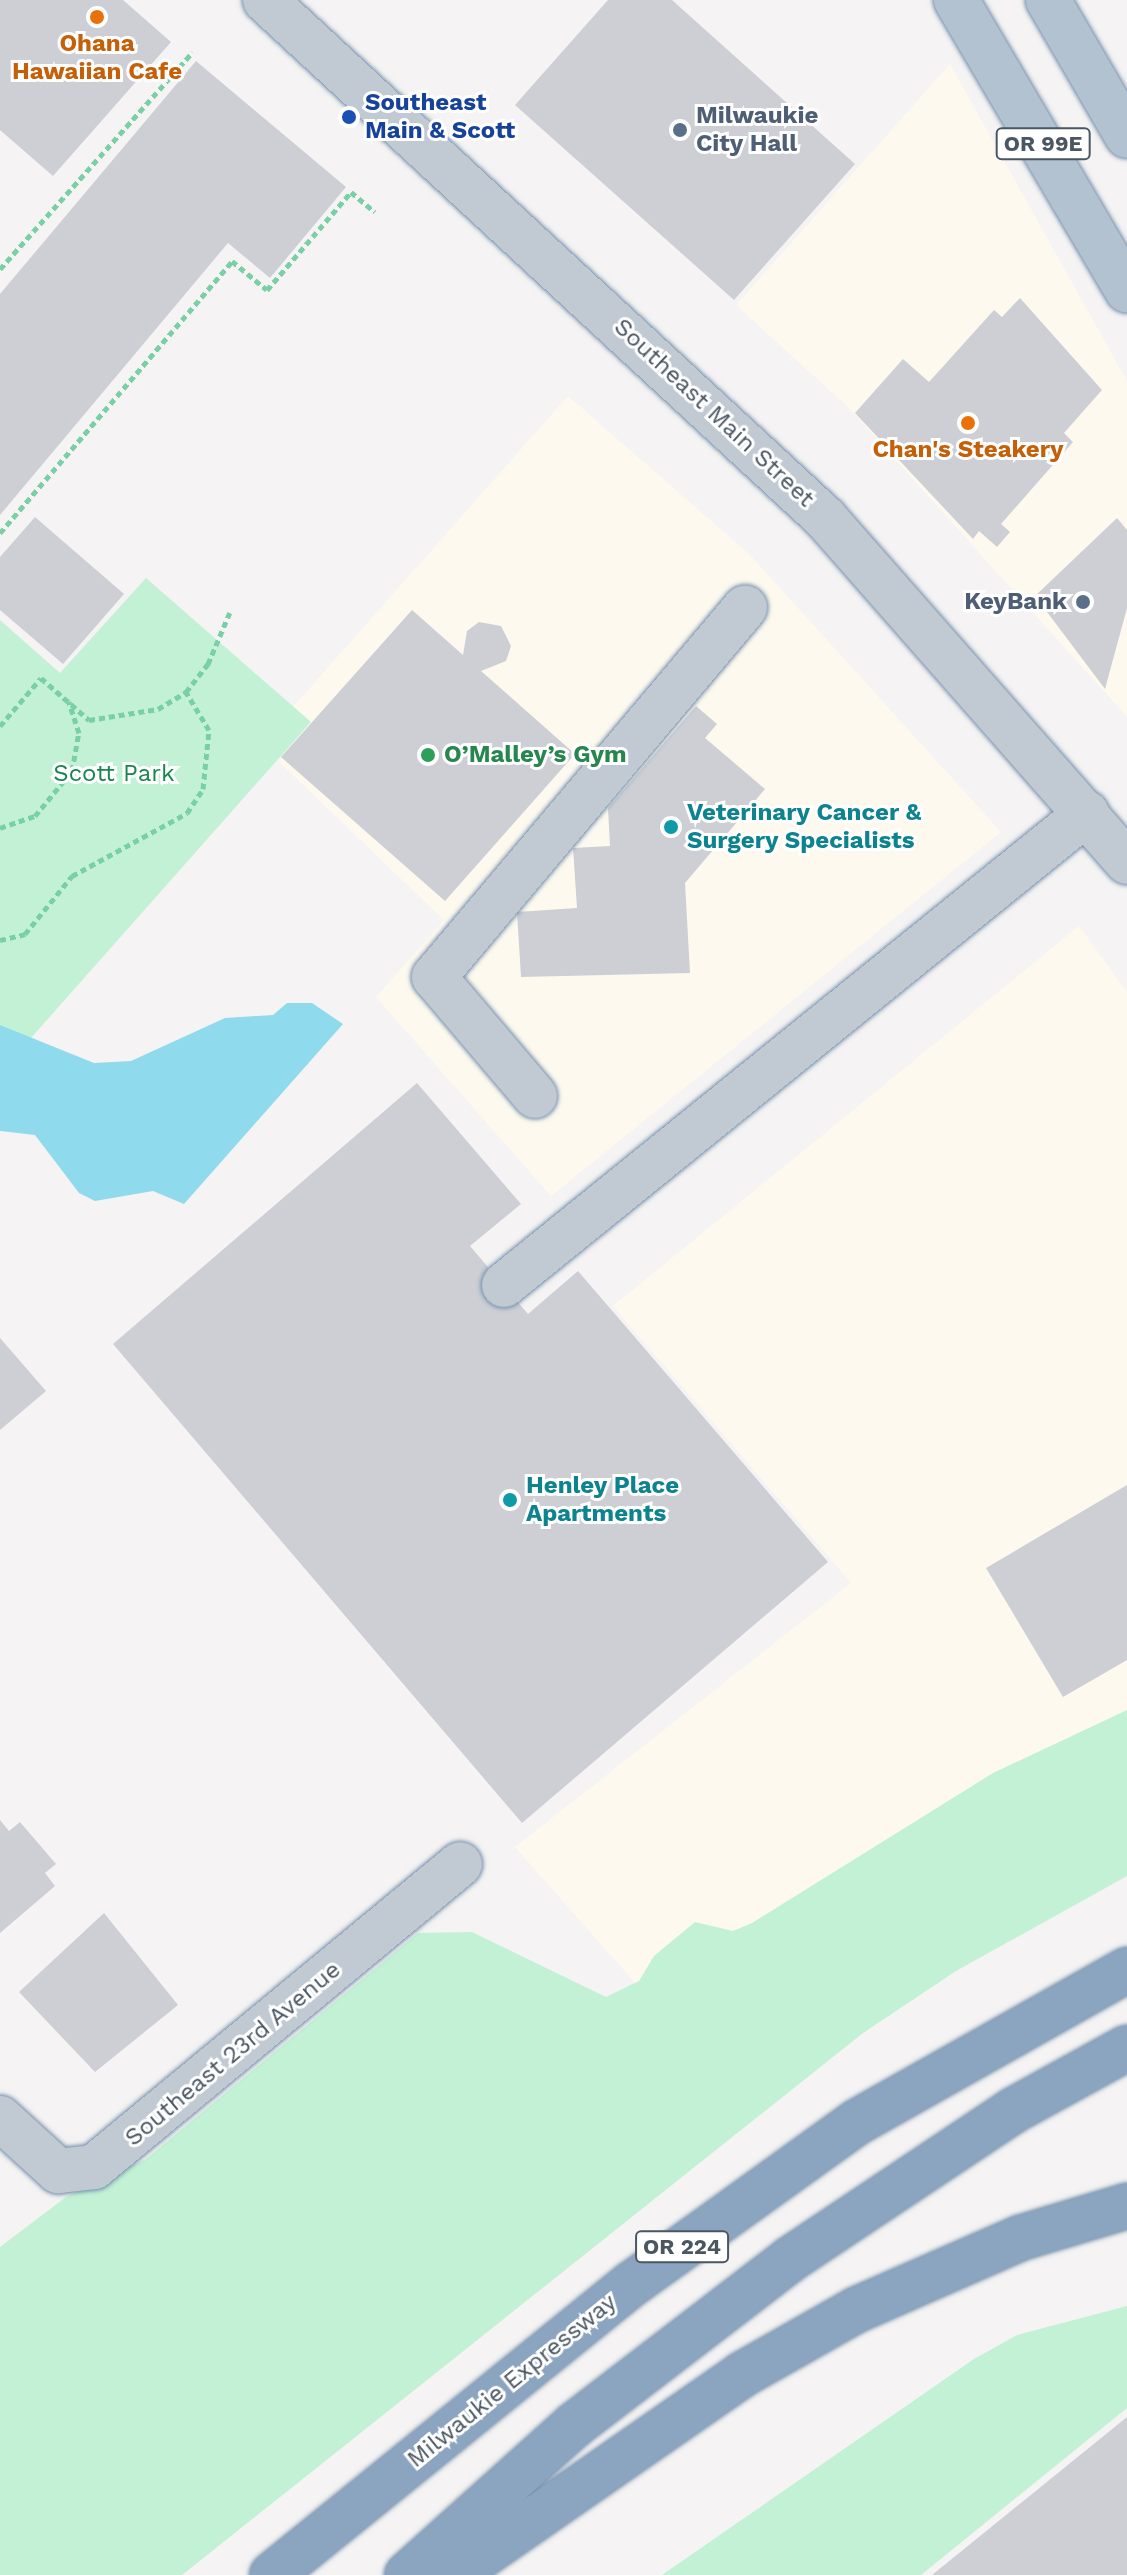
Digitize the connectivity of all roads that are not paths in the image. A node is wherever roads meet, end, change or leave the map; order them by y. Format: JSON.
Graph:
{"nodes":[{"id":1,"x":265,"y":0,"type":"edge"},
{"id":2,"x":956,"y":0,"type":"edge"},
{"id":3,"x":1048,"y":0,"type":"edge"},
{"id":4,"x":1127,"y":136,"type":"edge"},
{"id":5,"x":1127,"y":290,"type":"edge"},
{"id":6,"x":745,"y":608,"type":"dead end"},
{"id":7,"x":1087,"y":813,"type":"junction"},
{"id":8,"x":1127,"y":862,"type":"edge"},
{"id":9,"x":535,"y":1096,"type":"dead end"},
{"id":10,"x":504,"y":1285,"type":"dead end"},
{"id":11,"x":460,"y":1864,"type":"dead end"},
{"id":12,"x":1127,"y":1970,"type":"edge"},
{"id":13,"x":1127,"y":2048,"type":"edge"},
{"id":14,"x":0,"y":2118,"type":"edge"},
{"id":15,"x":1127,"y":2206,"type":"edge"},
{"id":16,"x":272,"y":2575,"type":"edge"},
{"id":17,"x":407,"y":2575,"type":"edge"},
{"id":18,"x":454,"y":2575,"type":"edge"}],
"edges":[{"from":1,"to":7,"type":"street","name":"Southeast Main Street"},
{"from":2,"to":5,"type":"main road","number":"OR 99E"},
{"from":3,"to":4,"type":"main road","number":"OR 99E"},
{"from":6,"to":9,"type":"street"},
{"from":7,"to":8,"type":"street","name":"Southeast Main Street"},
{"from":7,"to":10,"type":"street"},
{"from":11,"to":14,"type":"street","name":"Southeast 23rd Avenue"},
{"from":12,"to":16,"type":"highway","name":"Milwaukie Expressway","number":"OR 224"},
{"from":13,"to":17,"type":"highway","number":"OR 224"},
{"from":15,"to":18,"type":"highway"}]}
